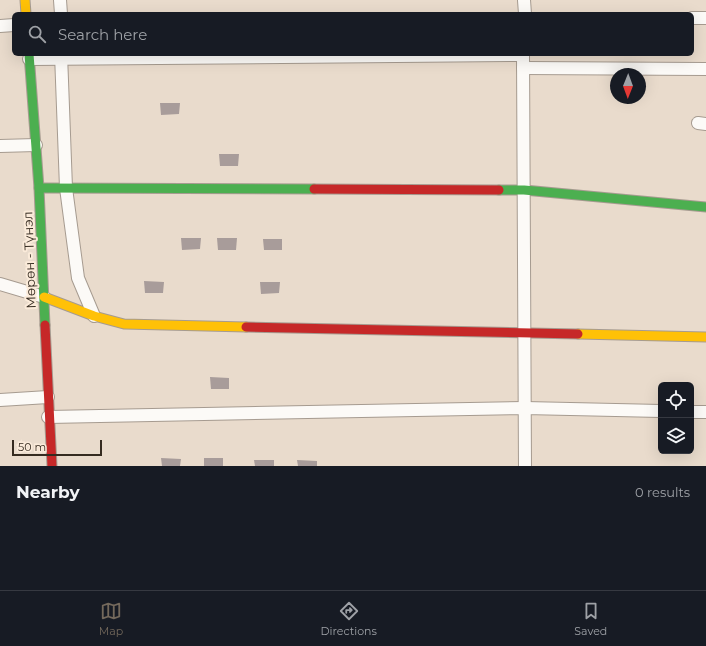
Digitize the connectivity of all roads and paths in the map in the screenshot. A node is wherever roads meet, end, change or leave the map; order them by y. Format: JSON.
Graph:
{"nodes":[{"id":1,"x":25,"y":0,"type":"edge"},
{"id":2,"x":60,"y":0,"type":"edge"},
{"id":3,"x":524,"y":0,"type":"edge"},
{"id":4,"x":26,"y":12,"type":"edge"},
{"id":5,"x":61,"y":12,"type":"edge"},
{"id":6,"x":525,"y":12,"type":"edge"},
{"id":7,"x":694,"y":18,"type":"edge"},
{"id":8,"x":706,"y":18,"type":"edge"},
{"id":9,"x":12,"y":25,"type":"edge"},
{"id":10,"x":0,"y":26,"type":"edge"},
{"id":11,"x":292,"y":56,"type":"edge"},
{"id":12,"x":523,"y":56,"type":"edge"},
{"id":13,"x":29,"y":57,"type":"edge"},
{"id":14,"x":62,"y":57,"type":"edge"},
{"id":15,"x":523,"y":68,"type":"junction"},
{"id":16,"x":706,"y":69,"type":"edge"},
{"id":17,"x":36,"y":145,"type":"junction"},
{"id":18,"x":0,"y":146,"type":"edge"},
{"id":19,"x":39,"y":188,"type":"junction"},
{"id":20,"x":66,"y":188,"type":"junction"},
{"id":21,"x":524,"y":190,"type":"junction"},
{"id":22,"x":706,"y":207,"type":"edge"},
{"id":23,"x":0,"y":284,"type":"edge"},
{"id":24,"x":44,"y":297,"type":"junction"},
{"id":25,"x":94,"y":316,"type":"junction"},
{"id":26,"x":524,"y":333,"type":"junction"},
{"id":27,"x":706,"y":337,"type":"edge"},
{"id":28,"x":48,"y":397,"type":"junction"},
{"id":29,"x":0,"y":400,"type":"edge"},
{"id":30,"x":525,"y":408,"type":"junction"},
{"id":31,"x":658,"y":411,"type":"edge"},
{"id":32,"x":694,"y":412,"type":"edge"},
{"id":33,"x":706,"y":412,"type":"edge"},
{"id":34,"x":48,"y":417,"type":"junction"},
{"id":35,"x":52,"y":466,"type":"edge"},
{"id":36,"x":525,"y":466,"type":"edge"}],
"edges":[{"from":1,"to":4,"type":"street"},
{"from":2,"to":5,"type":"street"},
{"from":3,"to":6,"type":"street"},
{"from":7,"to":8,"type":"street"},
{"from":9,"to":10,"type":"street"},
{"from":11,"to":14,"type":"street"},
{"from":12,"to":15,"type":"street"},
{"from":13,"to":14,"type":"street"},
{"from":13,"to":17,"type":"street","name":"Мөрөн - Түнэл"},
{"from":14,"to":20,"type":"street"},
{"from":15,"to":16,"type":"street"},
{"from":15,"to":21,"type":"street"},
{"from":17,"to":18,"type":"street"},
{"from":17,"to":19,"type":"street","name":"Мөрөн - Түнэл"},
{"from":19,"to":20,"type":"street"},
{"from":19,"to":24,"type":"street","name":"Мөрөн - Түнэл"},
{"from":20,"to":21,"type":"street"},
{"from":20,"to":25,"type":"street"},
{"from":21,"to":22,"type":"street"},
{"from":21,"to":26,"type":"street"},
{"from":23,"to":24,"type":"street"},
{"from":24,"to":25,"type":"street"},
{"from":24,"to":28,"type":"street","name":"Мөрөн - Түнэл"},
{"from":25,"to":26,"type":"street"},
{"from":26,"to":27,"type":"street"},
{"from":26,"to":30,"type":"street"},
{"from":28,"to":29,"type":"street"},
{"from":28,"to":34,"type":"street","name":"Мөрөн - Түнэл"},
{"from":30,"to":31,"type":"street"},
{"from":30,"to":34,"type":"street"},
{"from":30,"to":36,"type":"street"},
{"from":32,"to":33,"type":"street"},
{"from":34,"to":35,"type":"street","name":"Мөрөн - Түнэл"}]}
